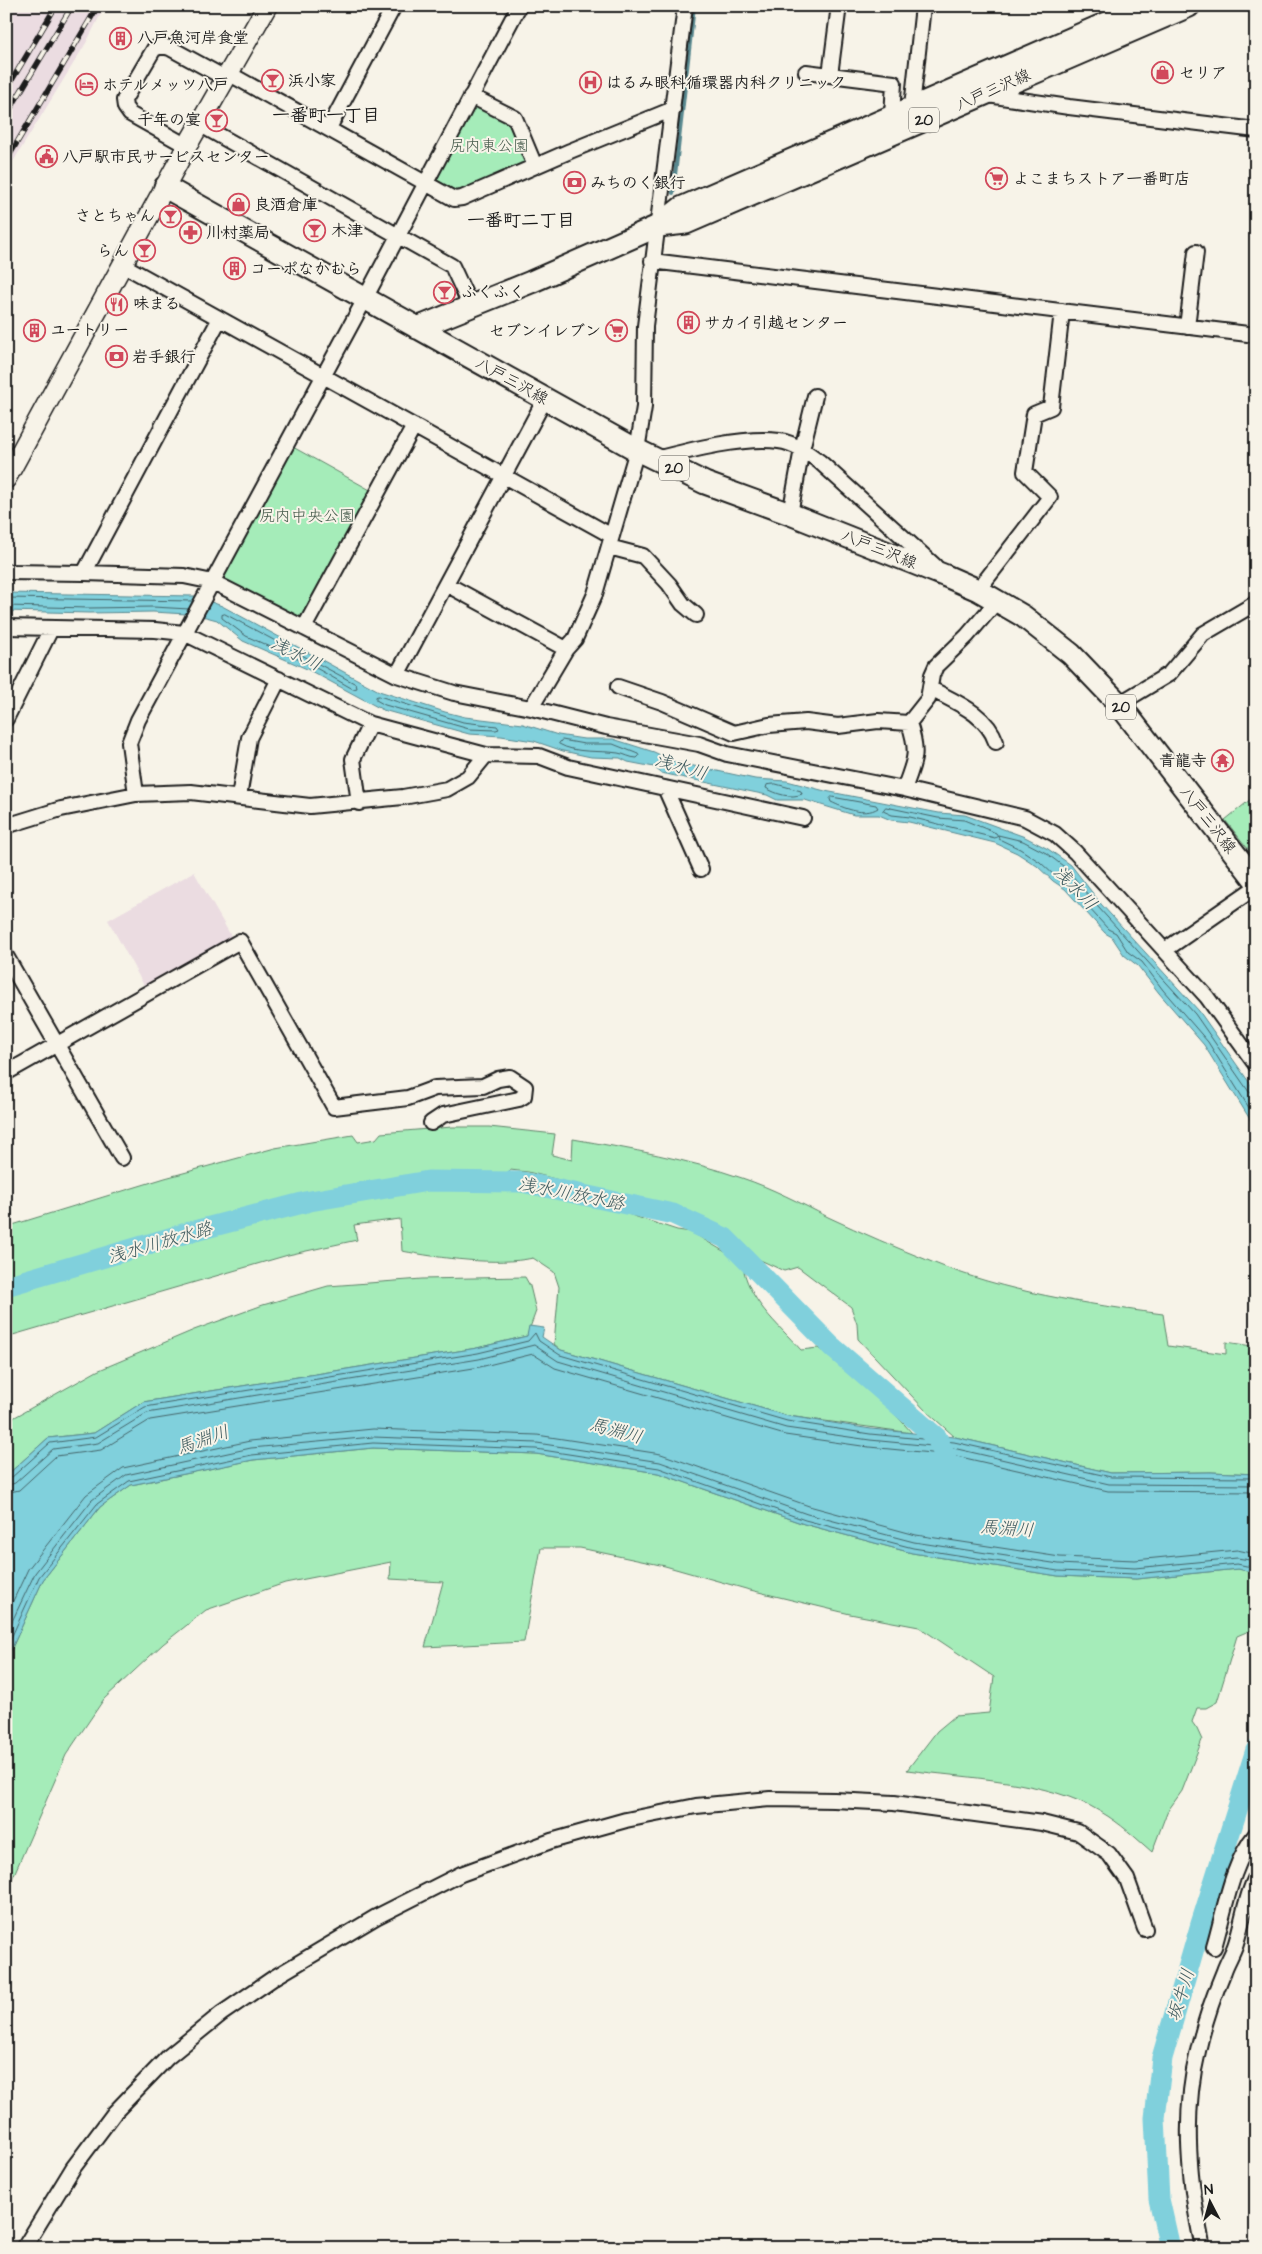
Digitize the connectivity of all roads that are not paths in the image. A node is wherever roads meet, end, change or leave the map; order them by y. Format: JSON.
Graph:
{"nodes":[{"id":1,"x":267,"y":6,"type":"edge"},
{"id":2,"x":394,"y":6,"type":"edge"},
{"id":3,"x":519,"y":6,"type":"edge"},
{"id":4,"x":685,"y":6,"type":"edge"},
{"id":5,"x":923,"y":6,"type":"edge"},
{"id":6,"x":1146,"y":6,"type":"edge"},
{"id":7,"x":1189,"y":6,"type":"edge"},
{"id":8,"x":838,"y":14,"type":"dead end"},
{"id":9,"x":806,"y":72,"type":"dead end"},
{"id":10,"x":830,"y":74,"type":"junction"},
{"id":11,"x":227,"y":76,"type":"junction"},
{"id":12,"x":985,"y":94,"type":"junction"},
{"id":13,"x":471,"y":96,"type":"junction"},
{"id":14,"x":912,"y":107,"type":"junction"},
{"id":15,"x":673,"y":109,"type":"junction"},
{"id":16,"x":892,"y":116,"type":"junction"},
{"id":17,"x":199,"y":124,"type":"junction"},
{"id":18,"x":329,"y":128,"type":"junction"},
{"id":19,"x":1256,"y":130,"type":"edge"},
{"id":20,"x":187,"y":146,"type":"junction"},
{"id":21,"x":535,"y":166,"type":"junction"},
{"id":22,"x":426,"y":183,"type":"junction"},
{"id":23,"x":166,"y":187,"type":"junction"},
{"id":24,"x":658,"y":226,"type":"junction"},
{"id":25,"x":398,"y":235,"type":"junction"},
{"id":26,"x":1196,"y":252,"type":"dead end"},
{"id":27,"x":652,"y":261,"type":"junction"},
{"id":28,"x":123,"y":265,"type":"junction"},
{"id":29,"x":365,"y":298,"type":"junction"},
{"id":30,"x":471,"y":307,"type":"junction"},
{"id":31,"x":1062,"y":311,"type":"junction"},
{"id":32,"x":219,"y":320,"type":"junction"},
{"id":33,"x":1187,"y":326,"type":"junction"},
{"id":34,"x":418,"y":328,"type":"junction"},
{"id":35,"x":1256,"y":335,"type":"edge"},
{"id":36,"x":323,"y":377,"type":"junction"},
{"id":37,"x":815,"y":396,"type":"dead end"},
{"id":38,"x":545,"y":399,"type":"junction"},
{"id":39,"x":414,"y":426,"type":"junction"},
{"id":40,"x":802,"y":449,"type":"junction"},
{"id":41,"x":637,"y":450,"type":"junction"},
{"id":42,"x":656,"y":459,"type":"junction"},
{"id":43,"x":502,"y":476,"type":"junction"},
{"id":44,"x":6,"y":479,"type":"edge"},
{"id":45,"x":790,"y":514,"type":"junction"},
{"id":46,"x":611,"y":542,"type":"junction"},
{"id":47,"x":6,"y":572,"type":"edge"},
{"id":48,"x":84,"y":573,"type":"junction"},
{"id":49,"x":946,"y":576,"type":"junction"},
{"id":50,"x":213,"y":582,"type":"junction"},
{"id":51,"x":446,"y":584,"type":"junction"},
{"id":52,"x":978,"y":590,"type":"junction"},
{"id":53,"x":997,"y":601,"type":"junction"},
{"id":54,"x":1256,"y":602,"type":"edge"},
{"id":55,"x":696,"y":615,"type":"dead end"},
{"id":56,"x":6,"y":627,"type":"edge"},
{"id":57,"x":304,"y":628,"type":"junction"},
{"id":58,"x":51,"y":629,"type":"junction"},
{"id":59,"x":186,"y":630,"type":"junction"},
{"id":60,"x":566,"y":649,"type":"junction"},
{"id":61,"x":397,"y":675,"type":"junction"},
{"id":62,"x":279,"y":679,"type":"junction"},
{"id":63,"x":618,"y":687,"type":"dead end"},
{"id":64,"x":931,"y":689,"type":"junction"},
{"id":65,"x":1120,"y":704,"type":"junction"},
{"id":66,"x":531,"y":708,"type":"junction"},
{"id":67,"x":6,"y":719,"type":"edge"},
{"id":68,"x":909,"y":723,"type":"junction"},
{"id":69,"x":370,"y":724,"type":"junction"},
{"id":70,"x":996,"y":742,"type":"dead end"},
{"id":71,"x":486,"y":755,"type":"junction"},
{"id":72,"x":665,"y":788,"type":"junction"},
{"id":73,"x":904,"y":789,"type":"junction"},
{"id":74,"x":136,"y":794,"type":"junction"},
{"id":75,"x":239,"y":797,"type":"junction"},
{"id":76,"x":359,"y":803,"type":"junction"},
{"id":77,"x":803,"y":818,"type":"dead end"},
{"id":78,"x":7,"y":823,"type":"edge"},
{"id":79,"x":701,"y":869,"type":"dead end"},
{"id":80,"x":1256,"y":882,"type":"edge"},
{"id":81,"x":1256,"y":887,"type":"edge"},
{"id":82,"x":1165,"y":950,"type":"junction"},
{"id":83,"x":6,"y":956,"type":"edge"},
{"id":84,"x":57,"y":1044,"type":"junction"},
{"id":85,"x":1256,"y":1065,"type":"edge"},
{"id":86,"x":6,"y":1073,"type":"edge"},
{"id":87,"x":431,"y":1123,"type":"dead end"},
{"id":88,"x":122,"y":1158,"type":"dead end"},
{"id":89,"x":1256,"y":1834,"type":"edge"},
{"id":90,"x":1256,"y":1878,"type":"edge"},
{"id":91,"x":1145,"y":1929,"type":"dead end"},
{"id":92,"x":1214,"y":1947,"type":"dead end"},
{"id":93,"x":24,"y":2248,"type":"edge"},
{"id":94,"x":1203,"y":2248,"type":"edge"}],
"edges":[{"from":1,"to":11,"type":"street"},
{"from":2,"to":18,"type":"street"},
{"from":3,"to":13,"type":"street"},
{"from":4,"to":15,"type":"street"},
{"from":5,"to":14,"type":"street"},
{"from":6,"to":14,"type":"main road","name":"八戸三沢線","number":"20"},
{"from":7,"to":12,"type":"main road","name":"八戸三沢線","number":"20"},
{"from":8,"to":10,"type":"street"},
{"from":9,"to":10,"type":"street"},
{"from":10,"to":16,"type":"street"},
{"from":11,"to":17,"type":"street"},
{"from":11,"to":18,"type":"street"},
{"from":11,"to":20,"type":"street"},
{"from":12,"to":19,"type":"street"},
{"from":12,"to":24,"type":"main road","name":"八戸三沢線","number":"20"},
{"from":13,"to":21,"type":"street"},
{"from":13,"to":22,"type":"street"},
{"from":14,"to":16,"type":"main road","name":"八戸三沢線","number":"20"},
{"from":15,"to":21,"type":"street"},
{"from":15,"to":24,"type":"street"},
{"from":16,"to":24,"type":"main road","name":"八戸三沢線","number":"20"},
{"from":17,"to":20,"type":"street"},
{"from":17,"to":25,"type":"street"},
{"from":18,"to":22,"type":"street"},
{"from":20,"to":23,"type":"street"},
{"from":21,"to":22,"type":"street"},
{"from":22,"to":25,"type":"street"},
{"from":23,"to":28,"type":"street"},
{"from":23,"to":29,"type":"main road","name":"八戸三沢線","number":"20"},
{"from":24,"to":27,"type":"street"},
{"from":24,"to":30,"type":"main road","name":"八戸三沢線","number":"20"},
{"from":25,"to":29,"type":"street"},
{"from":25,"to":30,"type":"street"},
{"from":26,"to":33,"type":"street"},
{"from":27,"to":31,"type":"street"},
{"from":27,"to":41,"type":"street"},
{"from":28,"to":32,"type":"street"},
{"from":28,"to":44,"type":"street"},
{"from":29,"to":34,"type":"main road","name":"八戸三沢線","number":"20"},
{"from":29,"to":36,"type":"street"},
{"from":30,"to":34,"type":"main road","name":"八戸三沢線","number":"20"},
{"from":31,"to":33,"type":"street"},
{"from":31,"to":52,"type":"street"},
{"from":32,"to":36,"type":"street"},
{"from":32,"to":48,"type":"street"},
{"from":33,"to":35,"type":"street"},
{"from":34,"to":38,"type":"main road","name":"八戸三沢線","number":"20"},
{"from":36,"to":39,"type":"street"},
{"from":36,"to":50,"type":"street"},
{"from":37,"to":40,"type":"street"},
{"from":38,"to":41,"type":"main road","name":"八戸三沢線","number":"20"},
{"from":38,"to":43,"type":"street"},
{"from":39,"to":43,"type":"street"},
{"from":39,"to":57,"type":"street"},
{"from":40,"to":42,"type":"street"},
{"from":40,"to":45,"type":"street"},
{"from":40,"to":49,"type":"street"},
{"from":41,"to":42,"type":"main road","name":"八戸三沢線","number":"20"},
{"from":41,"to":46,"type":"street"},
{"from":42,"to":45,"type":"main road","name":"八戸三沢線","number":"20"},
{"from":43,"to":46,"type":"street"},
{"from":43,"to":51,"type":"street"},
{"from":45,"to":49,"type":"main road","name":"八戸三沢線","number":"20"},
{"from":46,"to":55,"type":"street"},
{"from":46,"to":60,"type":"street"},
{"from":47,"to":48,"type":"street"},
{"from":48,"to":50,"type":"street"},
{"from":49,"to":52,"type":"main road","name":"八戸三沢線","number":"20"},
{"from":50,"to":57,"type":"street"},
{"from":50,"to":59,"type":"street"},
{"from":51,"to":60,"type":"street"},
{"from":51,"to":61,"type":"street"},
{"from":52,"to":53,"type":"main road","name":"八戸三沢線","number":"20"},
{"from":53,"to":64,"type":"street"},
{"from":53,"to":65,"type":"main road","name":"八戸三沢線","number":"20"},
{"from":54,"to":65,"type":"street"},
{"from":56,"to":58,"type":"street"},
{"from":57,"to":61,"type":"street"},
{"from":58,"to":59,"type":"street"},
{"from":58,"to":67,"type":"street"},
{"from":59,"to":62,"type":"street"},
{"from":59,"to":74,"type":"street"},
{"from":60,"to":66,"type":"street"},
{"from":61,"to":66,"type":"street"},
{"from":62,"to":69,"type":"street"},
{"from":62,"to":75,"type":"street"},
{"from":63,"to":68,"type":"street"},
{"from":64,"to":68,"type":"street"},
{"from":64,"to":70,"type":"street"},
{"from":65,"to":80,"type":"main road","name":"八戸三沢線","number":"20"},
{"from":66,"to":73,"type":"street"},
{"from":68,"to":73,"type":"street"},
{"from":69,"to":71,"type":"street"},
{"from":69,"to":76,"type":"street"},
{"from":71,"to":72,"type":"street"},
{"from":71,"to":76,"type":"street"},
{"from":72,"to":77,"type":"street"},
{"from":72,"to":79,"type":"street"},
{"from":73,"to":82,"type":"street"},
{"from":74,"to":75,"type":"street"},
{"from":74,"to":78,"type":"street"},
{"from":75,"to":76,"type":"street"},
{"from":81,"to":82,"type":"street"},
{"from":82,"to":85,"type":"street"},
{"from":83,"to":84,"type":"street"},
{"from":84,"to":86,"type":"street"},
{"from":84,"to":87,"type":"street"},
{"from":84,"to":88,"type":"street"},
{"from":89,"to":92,"type":"street"},
{"from":90,"to":94,"type":"street"},
{"from":91,"to":93,"type":"street"}]}
